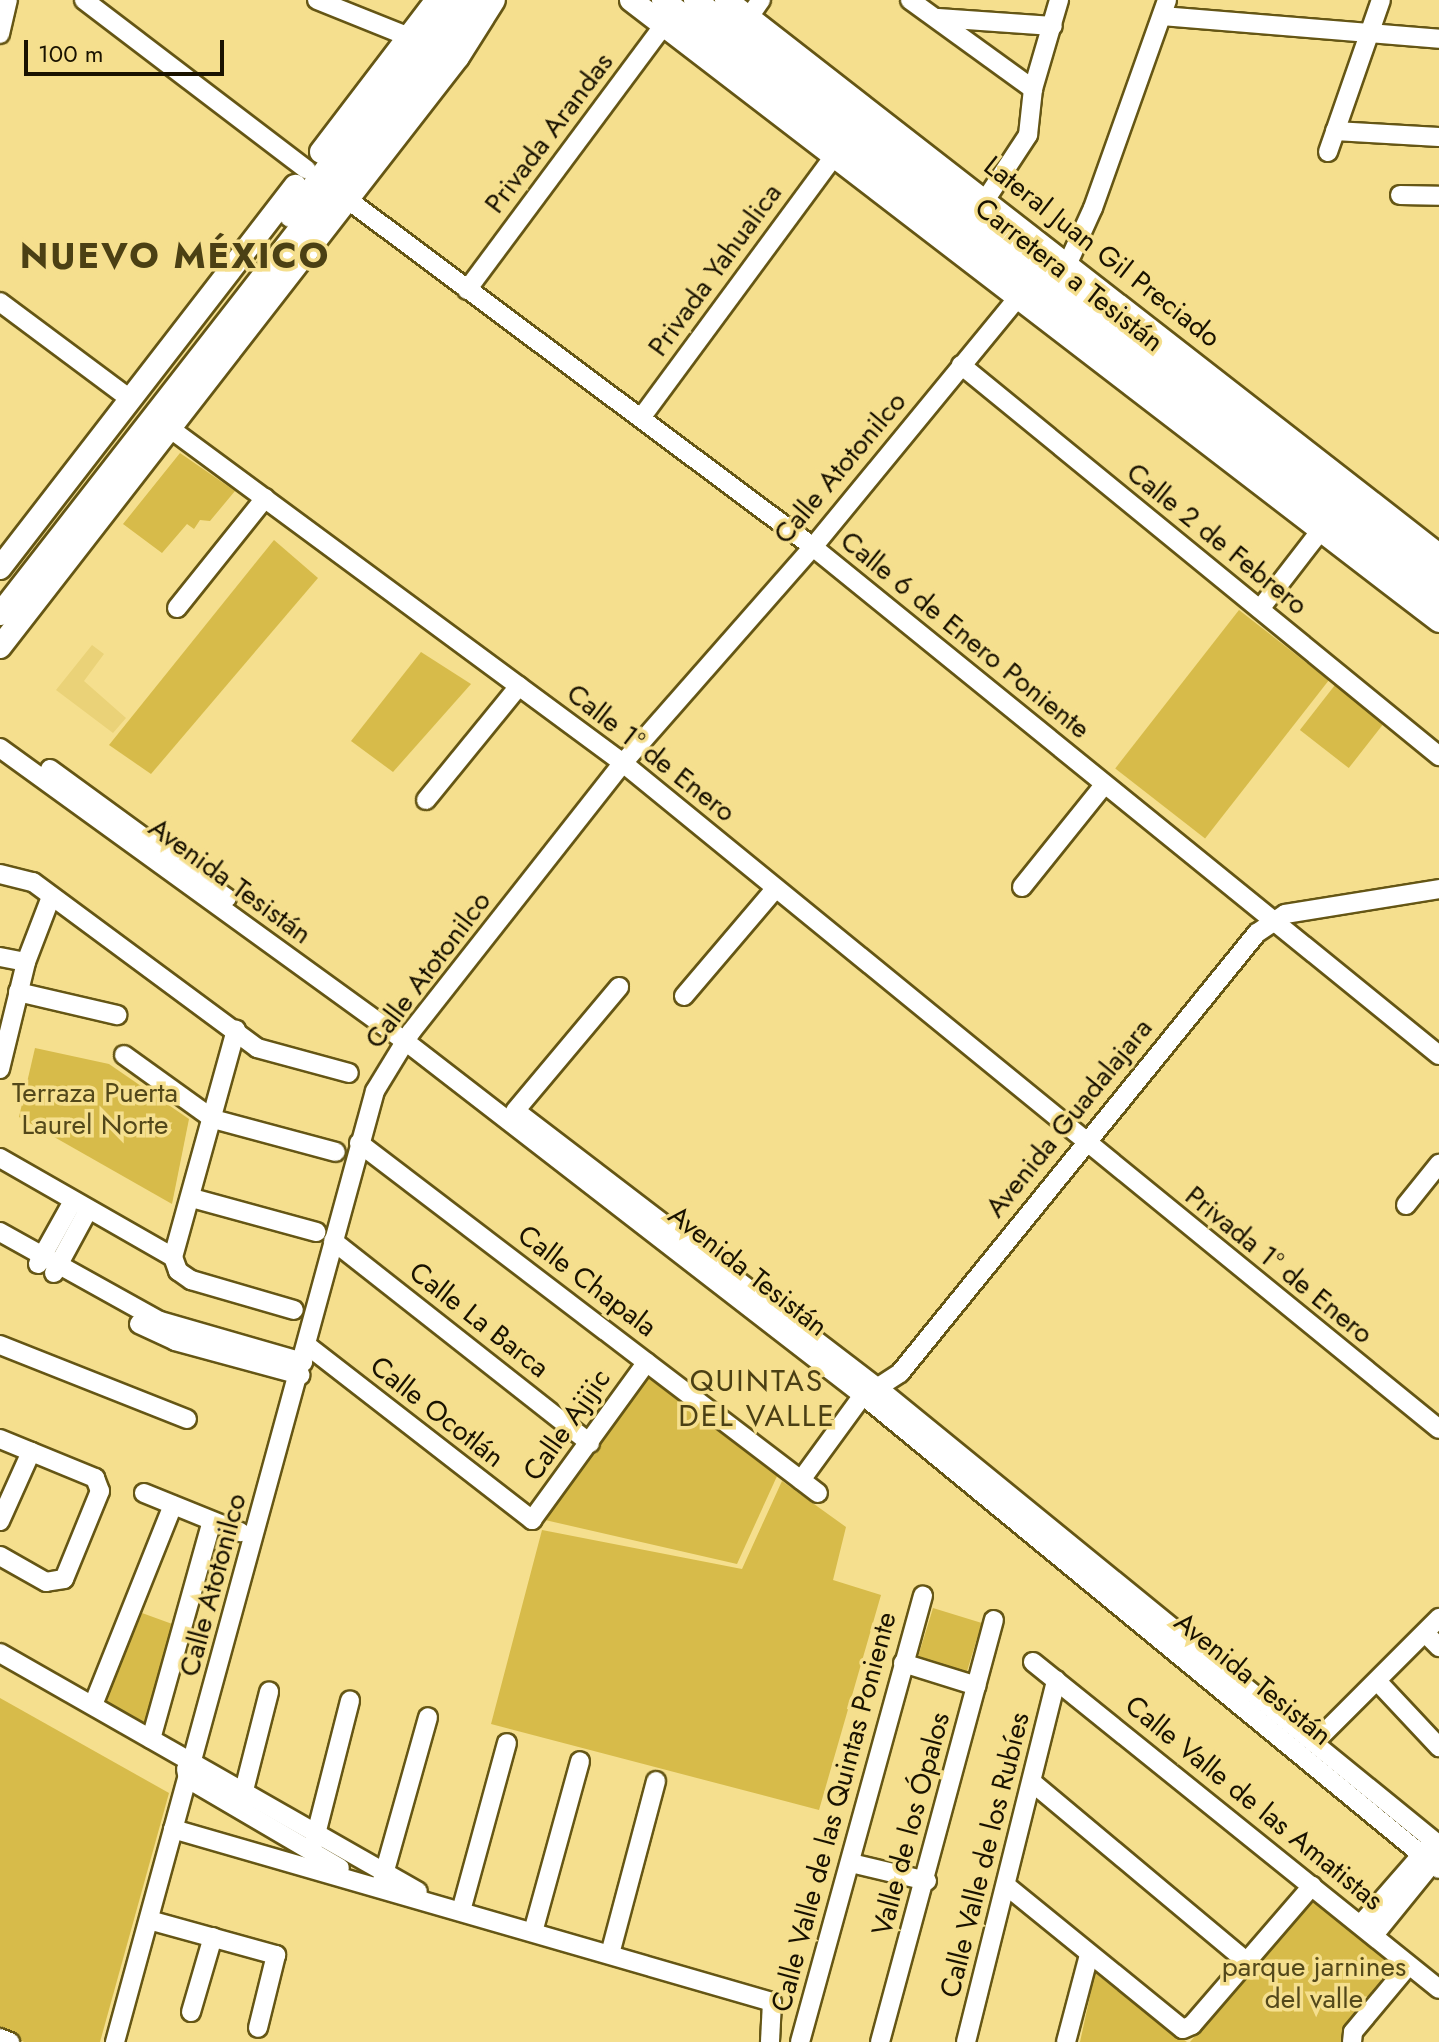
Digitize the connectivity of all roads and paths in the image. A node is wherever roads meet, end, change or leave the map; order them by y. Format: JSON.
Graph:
{"nodes":[{"id":1,"x":8,"y":0,"type":"edge"},
{"id":2,"x":84,"y":0,"type":"edge"},
{"id":3,"x":317,"y":0,"type":"edge"},
{"id":4,"x":437,"y":0,"type":"edge"},
{"id":5,"x":454,"y":0,"type":"edge"},
{"id":6,"x":478,"y":0,"type":"edge"},
{"id":7,"x":494,"y":0,"type":"edge"},
{"id":8,"x":631,"y":0,"type":"edge"},
{"id":9,"x":726,"y":0,"type":"edge"},
{"id":10,"x":910,"y":0,"type":"edge"},
{"id":11,"x":1059,"y":0,"type":"edge"},
{"id":12,"x":1381,"y":0,"type":"edge"},
{"id":13,"x":1164,"y":8,"type":"edge"},
{"id":14,"x":674,"y":9,"type":"edge"},
{"id":15,"x":755,"y":9,"type":"edge"},
{"id":16,"x":938,"y":18,"type":"junction"},
{"id":17,"x":1053,"y":26,"type":"junction"},
{"id":18,"x":1369,"y":33,"type":"junction"},
{"id":19,"x":0,"y":34,"type":"edge"},
{"id":20,"x":407,"y":36,"type":"junction"},
{"id":21,"x":1439,"y":39,"type":"edge"},
{"id":22,"x":1033,"y":89,"type":"junction"},
{"id":23,"x":1335,"y":131,"type":"junction"},
{"id":24,"x":1439,"y":137,"type":"edge"},
{"id":25,"x":1328,"y":152,"type":"dead end"},
{"id":26,"x":834,"y":156,"type":"junction"},
{"id":27,"x":307,"y":170,"type":"junction"},
{"id":28,"x":1400,"y":195,"type":"dead end"},
{"id":29,"x":1439,"y":196,"type":"edge"},
{"id":30,"x":347,"y":199,"type":"junction"},
{"id":31,"x":986,"y":199,"type":"junction"},
{"id":32,"x":1068,"y":263,"type":"junction"},
{"id":33,"x":467,"y":290,"type":"junction"},
{"id":34,"x":1018,"y":297,"type":"junction"},
{"id":35,"x":0,"y":302,"type":"edge"},
{"id":36,"x":961,"y":365,"type":"junction"},
{"id":37,"x":1127,"y":369,"type":"junction"},
{"id":38,"x":130,"y":399,"type":"junction"},
{"id":39,"x":641,"y":418,"type":"junction"},
{"id":40,"x":168,"y":427,"type":"junction"},
{"id":41,"x":265,"y":498,"type":"junction"},
{"id":42,"x":1321,"y":530,"type":"junction"},
{"id":43,"x":813,"y":547,"type":"junction"},
{"id":44,"x":1439,"y":555,"type":"edge"},
{"id":45,"x":0,"y":568,"type":"edge"},
{"id":46,"x":1439,"y":574,"type":"edge"},
{"id":47,"x":0,"y":594,"type":"edge"},
{"id":48,"x":1439,"y":598,"type":"edge"},
{"id":49,"x":177,"y":608,"type":"dead end"},
{"id":50,"x":1260,"y":609,"type":"junction"},
{"id":51,"x":0,"y":614,"type":"edge"},
{"id":52,"x":1439,"y":621,"type":"edge"},
{"id":53,"x":0,"y":647,"type":"edge"},
{"id":54,"x":519,"y":686,"type":"junction"},
{"id":55,"x":0,"y":733,"type":"edge"},
{"id":56,"x":0,"y":748,"type":"edge"},
{"id":57,"x":1439,"y":756,"type":"edge"},
{"id":58,"x":623,"y":763,"type":"junction"},
{"id":59,"x":1104,"y":785,"type":"junction"},
{"id":60,"x":426,"y":800,"type":"dead end"},
{"id":61,"x":0,"y":874,"type":"edge"},
{"id":62,"x":1022,"y":887,"type":"dead end"},
{"id":63,"x":775,"y":889,"type":"junction"},
{"id":64,"x":1439,"y":889,"type":"edge"},
{"id":65,"x":51,"y":897,"type":"junction"},
{"id":66,"x":1271,"y":921,"type":"junction"},
{"id":67,"x":0,"y":957,"type":"edge"},
{"id":68,"x":26,"y":962,"type":"junction"},
{"id":69,"x":619,"y":987,"type":"dead end"},
{"id":70,"x":18,"y":992,"type":"junction"},
{"id":71,"x":684,"y":996,"type":"dead end"},
{"id":72,"x":117,"y":1015,"type":"dead end"},
{"id":73,"x":236,"y":1030,"type":"junction"},
{"id":74,"x":4,"y":1037,"type":"edge"},
{"id":75,"x":408,"y":1037,"type":"junction"},
{"id":76,"x":124,"y":1055,"type":"dead end"},
{"id":77,"x":1439,"y":1055,"type":"edge"},
{"id":78,"x":0,"y":1069,"type":"edge"},
{"id":79,"x":349,"y":1073,"type":"dead end"},
{"id":80,"x":515,"y":1111,"type":"junction"},
{"id":81,"x":213,"y":1119,"type":"junction"},
{"id":82,"x":359,"y":1143,"type":"junction"},
{"id":83,"x":1084,"y":1144,"type":"junction"},
{"id":84,"x":336,"y":1152,"type":"dead end"},
{"id":85,"x":0,"y":1158,"type":"edge"},
{"id":86,"x":1439,"y":1164,"type":"edge"},
{"id":87,"x":192,"y":1198,"type":"junction"},
{"id":88,"x":80,"y":1205,"type":"junction"},
{"id":89,"x":1406,"y":1205,"type":"dead end"},
{"id":90,"x":0,"y":1232,"type":"edge"},
{"id":91,"x":316,"y":1232,"type":"dead end"},
{"id":92,"x":333,"y":1241,"type":"junction"},
{"id":93,"x":0,"y":1247,"type":"edge"},
{"id":94,"x":173,"y":1257,"type":"junction"},
{"id":95,"x":47,"y":1266,"type":"junction"},
{"id":96,"x":294,"y":1310,"type":"dead end"},
{"id":97,"x":0,"y":1345,"type":"edge"},
{"id":98,"x":304,"y":1361,"type":"junction"},
{"id":99,"x":647,"y":1362,"type":"junction"},
{"id":100,"x":871,"y":1392,"type":"junction"},
{"id":101,"x":187,"y":1419,"type":"dead end"},
{"id":102,"x":1439,"y":1429,"type":"edge"},
{"id":103,"x":0,"y":1439,"type":"edge"},
{"id":104,"x":590,"y":1443,"type":"junction"},
{"id":105,"x":31,"y":1452,"type":"junction"},
{"id":106,"x":801,"y":1480,"type":"junction"},
{"id":107,"x":144,"y":1493,"type":"dead end"},
{"id":108,"x":818,"y":1493,"type":"dead end"},
{"id":109,"x":173,"y":1505,"type":"junction"},
{"id":110,"x":532,"y":1520,"type":"joint"},
{"id":111,"x":0,"y":1521,"type":"edge"},
{"id":112,"x":212,"y":1521,"type":"junction"},
{"id":113,"x":240,"y":1532,"type":"dead end"},
{"id":114,"x":0,"y":1556,"type":"edge"},
{"id":115,"x":923,"y":1596,"type":"dead end"},
{"id":116,"x":1439,"y":1618,"type":"edge"},
{"id":117,"x":994,"y":1620,"type":"dead end"},
{"id":118,"x":1425,"y":1633,"type":"junction"},
{"id":119,"x":1439,"y":1647,"type":"edge"},
{"id":120,"x":0,"y":1653,"type":"edge"},
{"id":121,"x":1033,"y":1662,"type":"dead end"},
{"id":122,"x":903,"y":1663,"type":"junction"},
{"id":123,"x":1056,"y":1680,"type":"junction"},
{"id":124,"x":1377,"y":1681,"type":"junction"},
{"id":125,"x":977,"y":1686,"type":"junction"},
{"id":126,"x":269,"y":1692,"type":"dead end"},
{"id":127,"x":350,"y":1701,"type":"dead end"},
{"id":128,"x":93,"y":1705,"type":"junction"},
{"id":129,"x":428,"y":1717,"type":"dead end"},
{"id":130,"x":151,"y":1739,"type":"junction"},
{"id":131,"x":507,"y":1743,"type":"dead end"},
{"id":132,"x":1314,"y":1743,"type":"junction"},
{"id":133,"x":1439,"y":1747,"type":"edge"},
{"id":134,"x":189,"y":1760,"type":"junction"},
{"id":135,"x":580,"y":1761,"type":"dead end"},
{"id":136,"x":188,"y":1779,"type":"junction"},
{"id":137,"x":656,"y":1781,"type":"dead end"},
{"id":138,"x":1033,"y":1783,"type":"junction"},
{"id":139,"x":244,"y":1791,"type":"junction"},
{"id":140,"x":239,"y":1810,"type":"junction"},
{"id":141,"x":173,"y":1829,"type":"junction"},
{"id":142,"x":316,"y":1832,"type":"junction"},
{"id":143,"x":311,"y":1853,"type":"junction"},
{"id":144,"x":1434,"y":1854,"type":"edge"},
{"id":145,"x":851,"y":1863,"type":"junction"},
{"id":146,"x":379,"y":1881,"type":"junction"},
{"id":147,"x":927,"y":1881,"type":"junction"},
{"id":148,"x":1312,"y":1886,"type":"junction"},
{"id":149,"x":1008,"y":1887,"type":"junction"},
{"id":150,"x":461,"y":1911,"type":"junction"},
{"id":151,"x":149,"y":1920,"type":"junction"},
{"id":152,"x":1368,"y":1930,"type":"junction"},
{"id":153,"x":533,"y":1932,"type":"junction"},
{"id":154,"x":213,"y":1937,"type":"junction"},
{"id":155,"x":610,"y":1954,"type":"junction"},
{"id":156,"x":1089,"y":1955,"type":"junction"},
{"id":157,"x":1247,"y":1962,"type":"junction"},
{"id":158,"x":1409,"y":1965,"type":"junction"},
{"id":159,"x":1439,"y":1989,"type":"edge"},
{"id":160,"x":191,"y":2012,"type":"dead end"},
{"id":161,"x":258,"y":2028,"type":"dead end"},
{"id":162,"x":0,"y":2038,"type":"edge"},
{"id":163,"x":10,"y":2042,"type":"edge"},
{"id":164,"x":115,"y":2042,"type":"edge"},
{"id":165,"x":770,"y":2042,"type":"edge"},
{"id":166,"x":800,"y":2042,"type":"edge"},
{"id":167,"x":880,"y":2042,"type":"edge"},
{"id":168,"x":966,"y":2042,"type":"edge"},
{"id":169,"x":1066,"y":2042,"type":"edge"},
{"id":170,"x":1352,"y":2042,"type":"edge"}],
"edges":[{"from":1,"to":19,"type":"street"},
{"from":2,"to":27,"type":"street"},
{"from":3,"to":20,"type":"street"},
{"from":4,"to":20,"type":"main road"},
{"from":5,"to":47,"type":"main road"},
{"from":6,"to":51,"type":"main road"},
{"from":7,"to":30,"type":"main road"},
{"from":8,"to":14,"type":"main road"},
{"from":9,"to":15,"type":"main road","name":"Lateral Juan Gil Preciado"},
{"from":10,"to":16,"type":"street"},
{"from":11,"to":17,"type":"street"},
{"from":12,"to":18,"type":"street"},
{"from":13,"to":18,"type":"street"},
{"from":13,"to":32,"type":"street"},
{"from":14,"to":26,"type":"main road"},
{"from":14,"to":33,"type":"street","name":"Privada Arandas"},
{"from":14,"to":37,"type":"main road","name":"Carretera a Tesistán"},
{"from":14,"to":46,"type":"main road","name":"Carretera a Tesistán"},
{"from":15,"to":31,"type":"main road","name":"Lateral Juan Gil Preciado"},
{"from":16,"to":17,"type":"street"},
{"from":16,"to":22,"type":"street"},
{"from":17,"to":22,"type":"street"},
{"from":18,"to":21,"type":"street"},
{"from":18,"to":23,"type":"street"},
{"from":20,"to":27,"type":"main road"},
{"from":22,"to":31,"type":"street"},
{"from":23,"to":24,"type":"street"},
{"from":23,"to":25,"type":"street"},
{"from":26,"to":34,"type":"main road"},
{"from":26,"to":39,"type":"street","name":"Privada Yahualica"},
{"from":27,"to":38,"type":"main road"},
{"from":28,"to":29,"type":"street"},
{"from":30,"to":33,"type":"street","name":"Calle 6 de Enero Poniente"},
{"from":30,"to":40,"type":"main road"},
{"from":31,"to":32,"type":"main road","name":"Lateral Juan Gil Preciado"},
{"from":32,"to":44,"type":"main road","name":"Lateral Juan Gil Preciado"},
{"from":33,"to":39,"type":"street","name":"Calle 6 de Enero Poniente"},
{"from":34,"to":36,"type":"street","name":"Calle Atotonilco"},
{"from":34,"to":37,"type":"main road"},
{"from":35,"to":38,"type":"street"},
{"from":36,"to":43,"type":"street","name":"Calle Atotonilco"},
{"from":36,"to":50,"type":"street","name":"Calle 2 de Febrero"},
{"from":37,"to":42,"type":"main road"},
{"from":37,"to":48,"type":"main road","name":"Carretera a Tesistán"},
{"from":38,"to":45,"type":"main road"},
{"from":39,"to":43,"type":"street","name":"Calle 6 de Enero Poniente"},
{"from":40,"to":41,"type":"street","name":"Calle 1° de Enero"},
{"from":40,"to":53,"type":"main road"},
{"from":41,"to":49,"type":"street"},
{"from":41,"to":54,"type":"street","name":"Calle 1° de Enero"},
{"from":42,"to":50,"type":"street"},
{"from":42,"to":52,"type":"main road"},
{"from":43,"to":58,"type":"street","name":"Calle Atotonilco"},
{"from":43,"to":59,"type":"street","name":"Calle 6 de Enero Poniente"},
{"from":50,"to":57,"type":"street","name":"Calle 2 de Febrero"},
{"from":54,"to":58,"type":"street","name":"Calle 1° de Enero"},
{"from":54,"to":60,"type":"street"},
{"from":55,"to":75,"type":"street","name":"Avenida Tesistán"},
{"from":56,"to":75,"type":"street","name":"Avenida Tesistán"},
{"from":58,"to":63,"type":"street","name":"Calle 1° de Enero"},
{"from":58,"to":75,"type":"street","name":"Calle Atotonilco"},
{"from":59,"to":62,"type":"street"},
{"from":59,"to":66,"type":"street","name":"Calle 6 de Enero Poniente"},
{"from":61,"to":65,"type":"street"},
{"from":63,"to":71,"type":"street"},
{"from":63,"to":83,"type":"street","name":"Calle 1° de Enero"},
{"from":64,"to":66,"type":"street"},
{"from":65,"to":68,"type":"street"},
{"from":65,"to":73,"type":"street"},
{"from":66,"to":77,"type":"street","name":"Calle 6 de Enero Poniente"},
{"from":66,"to":83,"type":"street","name":"Avenida Guadalajara"},
{"from":67,"to":68,"type":"street"},
{"from":68,"to":70,"type":"street"},
{"from":69,"to":80,"type":"street"},
{"from":70,"to":72,"type":"street"},
{"from":70,"to":74,"type":"street"},
{"from":73,"to":79,"type":"street"},
{"from":73,"to":81,"type":"street"},
{"from":74,"to":78,"type":"street"},
{"from":75,"to":80,"type":"street","name":"Avenida Tesistán"},
{"from":75,"to":82,"type":"street","name":"Calle Atotonilco"},
{"from":75,"to":100,"type":"street","name":"Avenida Tesistán"},
{"from":76,"to":81,"type":"street"},
{"from":80,"to":100,"type":"street","name":"Avenida Tesistán"},
{"from":81,"to":84,"type":"street"},
{"from":81,"to":87,"type":"street"},
{"from":82,"to":92,"type":"street","name":"Calle Atotonilco"},
{"from":82,"to":99,"type":"street","name":"Calle Chapala"},
{"from":83,"to":100,"type":"street","name":"Avenida Guadalajara"},
{"from":83,"to":102,"type":"street","name":"Privada 1° de Enero"},
{"from":85,"to":88,"type":"street"},
{"from":86,"to":89,"type":"street"},
{"from":87,"to":91,"type":"street"},
{"from":87,"to":94,"type":"street"},
{"from":88,"to":94,"type":"street"},
{"from":88,"to":95,"type":"street"},
{"from":90,"to":95,"type":"street"},
{"from":92,"to":98,"type":"street","name":"Calle Atotonilco"},
{"from":92,"to":104,"type":"street","name":"Calle La Barca"},
{"from":93,"to":95,"type":"street"},
{"from":94,"to":96,"type":"street"},
{"from":95,"to":98,"type":"street"},
{"from":97,"to":101,"type":"street"},
{"from":98,"to":110,"type":"street","name":"Calle Ocotlán"},
{"from":98,"to":134,"type":"street","name":"Calle Atotonilco"},
{"from":99,"to":104,"type":"street","name":"Calle Ajijic"},
{"from":99,"to":106,"type":"street","name":"Calle Chapala"},
{"from":100,"to":106,"type":"street","name":"Avenida Guadalajara"},
{"from":100,"to":132,"type":"street","name":"Avenida Tesistán"},
{"from":100,"to":144,"type":"street","name":"Avenida Tesistán"},
{"from":103,"to":105,"type":"street"},
{"from":104,"to":110,"type":"street","name":"Calle Ajijic"},
{"from":105,"to":111,"type":"street"},
{"from":105,"to":114,"type":"street"},
{"from":106,"to":108,"type":"street","name":"Calle Chapala"},
{"from":107,"to":109,"type":"street"},
{"from":109,"to":112,"type":"street"},
{"from":109,"to":128,"type":"street"},
{"from":112,"to":113,"type":"street"},
{"from":112,"to":130,"type":"street"},
{"from":115,"to":122,"type":"street","name":"Calle Valle de las Quintas Poniente"},
{"from":116,"to":118,"type":"street"},
{"from":117,"to":125,"type":"street","name":"Valle de los Ópalos"},
{"from":118,"to":119,"type":"street"},
{"from":118,"to":124,"type":"street"},
{"from":120,"to":128,"type":"street"},
{"from":121,"to":123,"type":"street","name":"Calle Valle de las Amatistas"},
{"from":122,"to":125,"type":"street"},
{"from":122,"to":145,"type":"street","name":"Calle Valle de las Quintas Poniente"},
{"from":123,"to":138,"type":"street","name":"Calle Valle de los Rubíes"},
{"from":123,"to":148,"type":"street","name":"Calle Valle de las Amatistas"},
{"from":124,"to":132,"type":"street"},
{"from":124,"to":133,"type":"street"},
{"from":125,"to":147,"type":"street","name":"Valle de los Ópalos"},
{"from":126,"to":139,"type":"street"},
{"from":127,"to":142,"type":"street"},
{"from":128,"to":130,"type":"street"},
{"from":129,"to":146,"type":"street"},
{"from":130,"to":134,"type":"street"},
{"from":131,"to":150,"type":"street"},
{"from":132,"to":144,"type":"street","name":"Avenida Tesistán"},
{"from":134,"to":136,"type":"street"},
{"from":134,"to":139,"type":"street"},
{"from":135,"to":153,"type":"street"},
{"from":136,"to":140,"type":"street"},
{"from":136,"to":141,"type":"street"},
{"from":137,"to":155,"type":"street"},
{"from":138,"to":149,"type":"street","name":"Calle Valle de los Rubíes"},
{"from":138,"to":157,"type":"street"},
{"from":139,"to":140,"type":"street"},
{"from":139,"to":142,"type":"street"},
{"from":140,"to":143,"type":"street"},
{"from":141,"to":146,"type":"street"},
{"from":141,"to":151,"type":"street"},
{"from":142,"to":143,"type":"street"},
{"from":142,"to":146,"type":"street"},
{"from":143,"to":146,"type":"street"},
{"from":144,"to":152,"type":"street"},
{"from":145,"to":147,"type":"street"},
{"from":145,"to":166,"type":"street","name":"Calle Valle de las Quintas Poniente"},
{"from":146,"to":150,"type":"street"},
{"from":147,"to":167,"type":"street","name":"Valle de los Ópalos"},
{"from":148,"to":152,"type":"street","name":"Calle Valle de las Amatistas"},
{"from":148,"to":157,"type":"street"},
{"from":149,"to":156,"type":"street"},
{"from":149,"to":168,"type":"street","name":"Calle Valle de los Rubíes"},
{"from":150,"to":153,"type":"street"},
{"from":151,"to":154,"type":"street"},
{"from":151,"to":164,"type":"street"},
{"from":152,"to":158,"type":"street","name":"Calle Valle de las Amatistas"},
{"from":153,"to":155,"type":"street"},
{"from":154,"to":160,"type":"street"},
{"from":154,"to":161,"type":"street"},
{"from":155,"to":165,"type":"street"},
{"from":156,"to":157,"type":"street"},
{"from":156,"to":169,"type":"street"},
{"from":158,"to":159,"type":"street","name":"Calle Valle de las Amatistas"},
{"from":158,"to":170,"type":"street"},
{"from":162,"to":163,"type":"street"}]}
